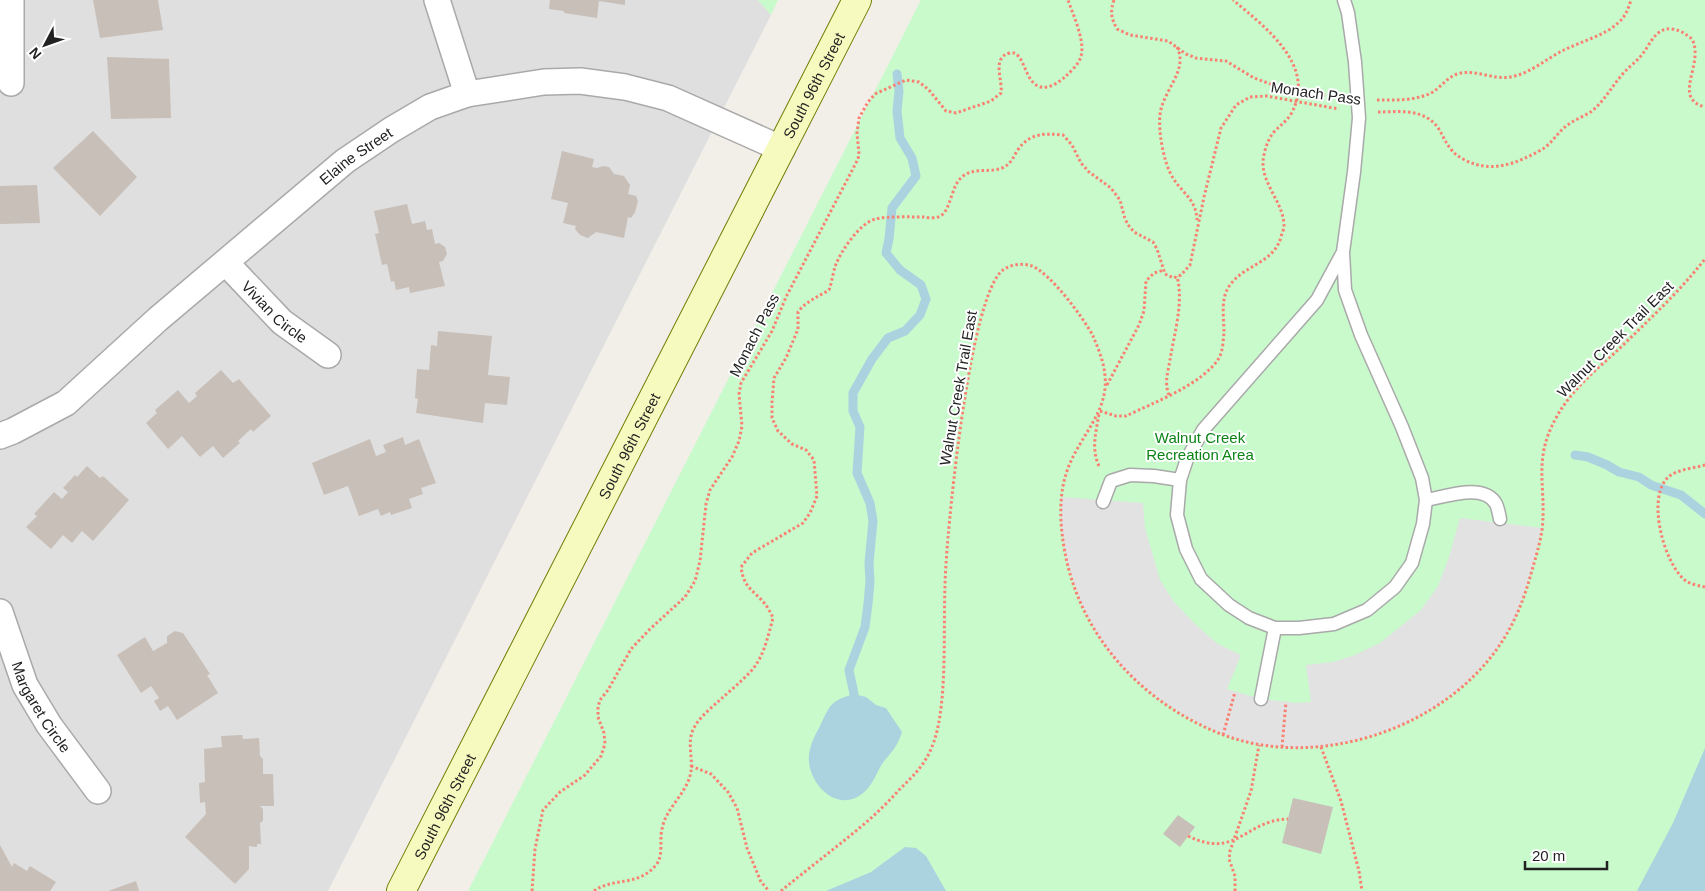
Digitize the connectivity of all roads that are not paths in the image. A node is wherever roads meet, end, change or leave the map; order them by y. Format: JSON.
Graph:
{"nodes":[{"id":1,"x":10,"y":0,"type":"edge"},
{"id":2,"x":437,"y":0,"type":"edge"},
{"id":3,"x":857,"y":0,"type":"edge"},
{"id":4,"x":1344,"y":0,"type":"edge"},
{"id":5,"x":11,"y":83,"type":"dead end"},
{"id":6,"x":467,"y":94,"type":"junction"},
{"id":7,"x":782,"y":148,"type":"junction"},
{"id":8,"x":1343,"y":252,"type":"junction"},
{"id":9,"x":226,"y":263,"type":"junction"},
{"id":10,"x":328,"y":355,"type":"dead end"},
{"id":11,"x":0,"y":436,"type":"edge"},
{"id":12,"x":1180,"y":480,"type":"junction"},
{"id":13,"x":1426,"y":500,"type":"junction"},
{"id":14,"x":1103,"y":502,"type":"dead end"},
{"id":15,"x":1500,"y":519,"type":"dead end"},
{"id":16,"x":0,"y":612,"type":"edge"},
{"id":17,"x":1276,"y":628,"type":"junction"},
{"id":18,"x":1261,"y":699,"type":"dead end"},
{"id":19,"x":98,"y":791,"type":"dead end"},
{"id":20,"x":401,"y":891,"type":"edge"}],
"edges":[{"from":1,"to":5,"type":"street"},
{"from":2,"to":6,"type":"street"},
{"from":3,"to":7,"type":"main road","name":"South 96th Street"},
{"from":4,"to":8,"type":"lane"},
{"from":6,"to":7,"type":"street","name":"Elaine Street"},
{"from":6,"to":9,"type":"street","name":"Elaine Street"},
{"from":7,"to":20,"type":"main road","name":"South 96th Street"},
{"from":8,"to":12,"type":"lane"},
{"from":8,"to":13,"type":"lane"},
{"from":9,"to":10,"type":"street","name":"Vivian Circle"},
{"from":9,"to":11,"type":"street","name":"Elaine Street"},
{"from":12,"to":14,"type":"lane"},
{"from":12,"to":17,"type":"lane"},
{"from":13,"to":15,"type":"lane"},
{"from":13,"to":17,"type":"lane"},
{"from":16,"to":19,"type":"street","name":"Margaret Circle"},
{"from":17,"to":18,"type":"lane"}]}
